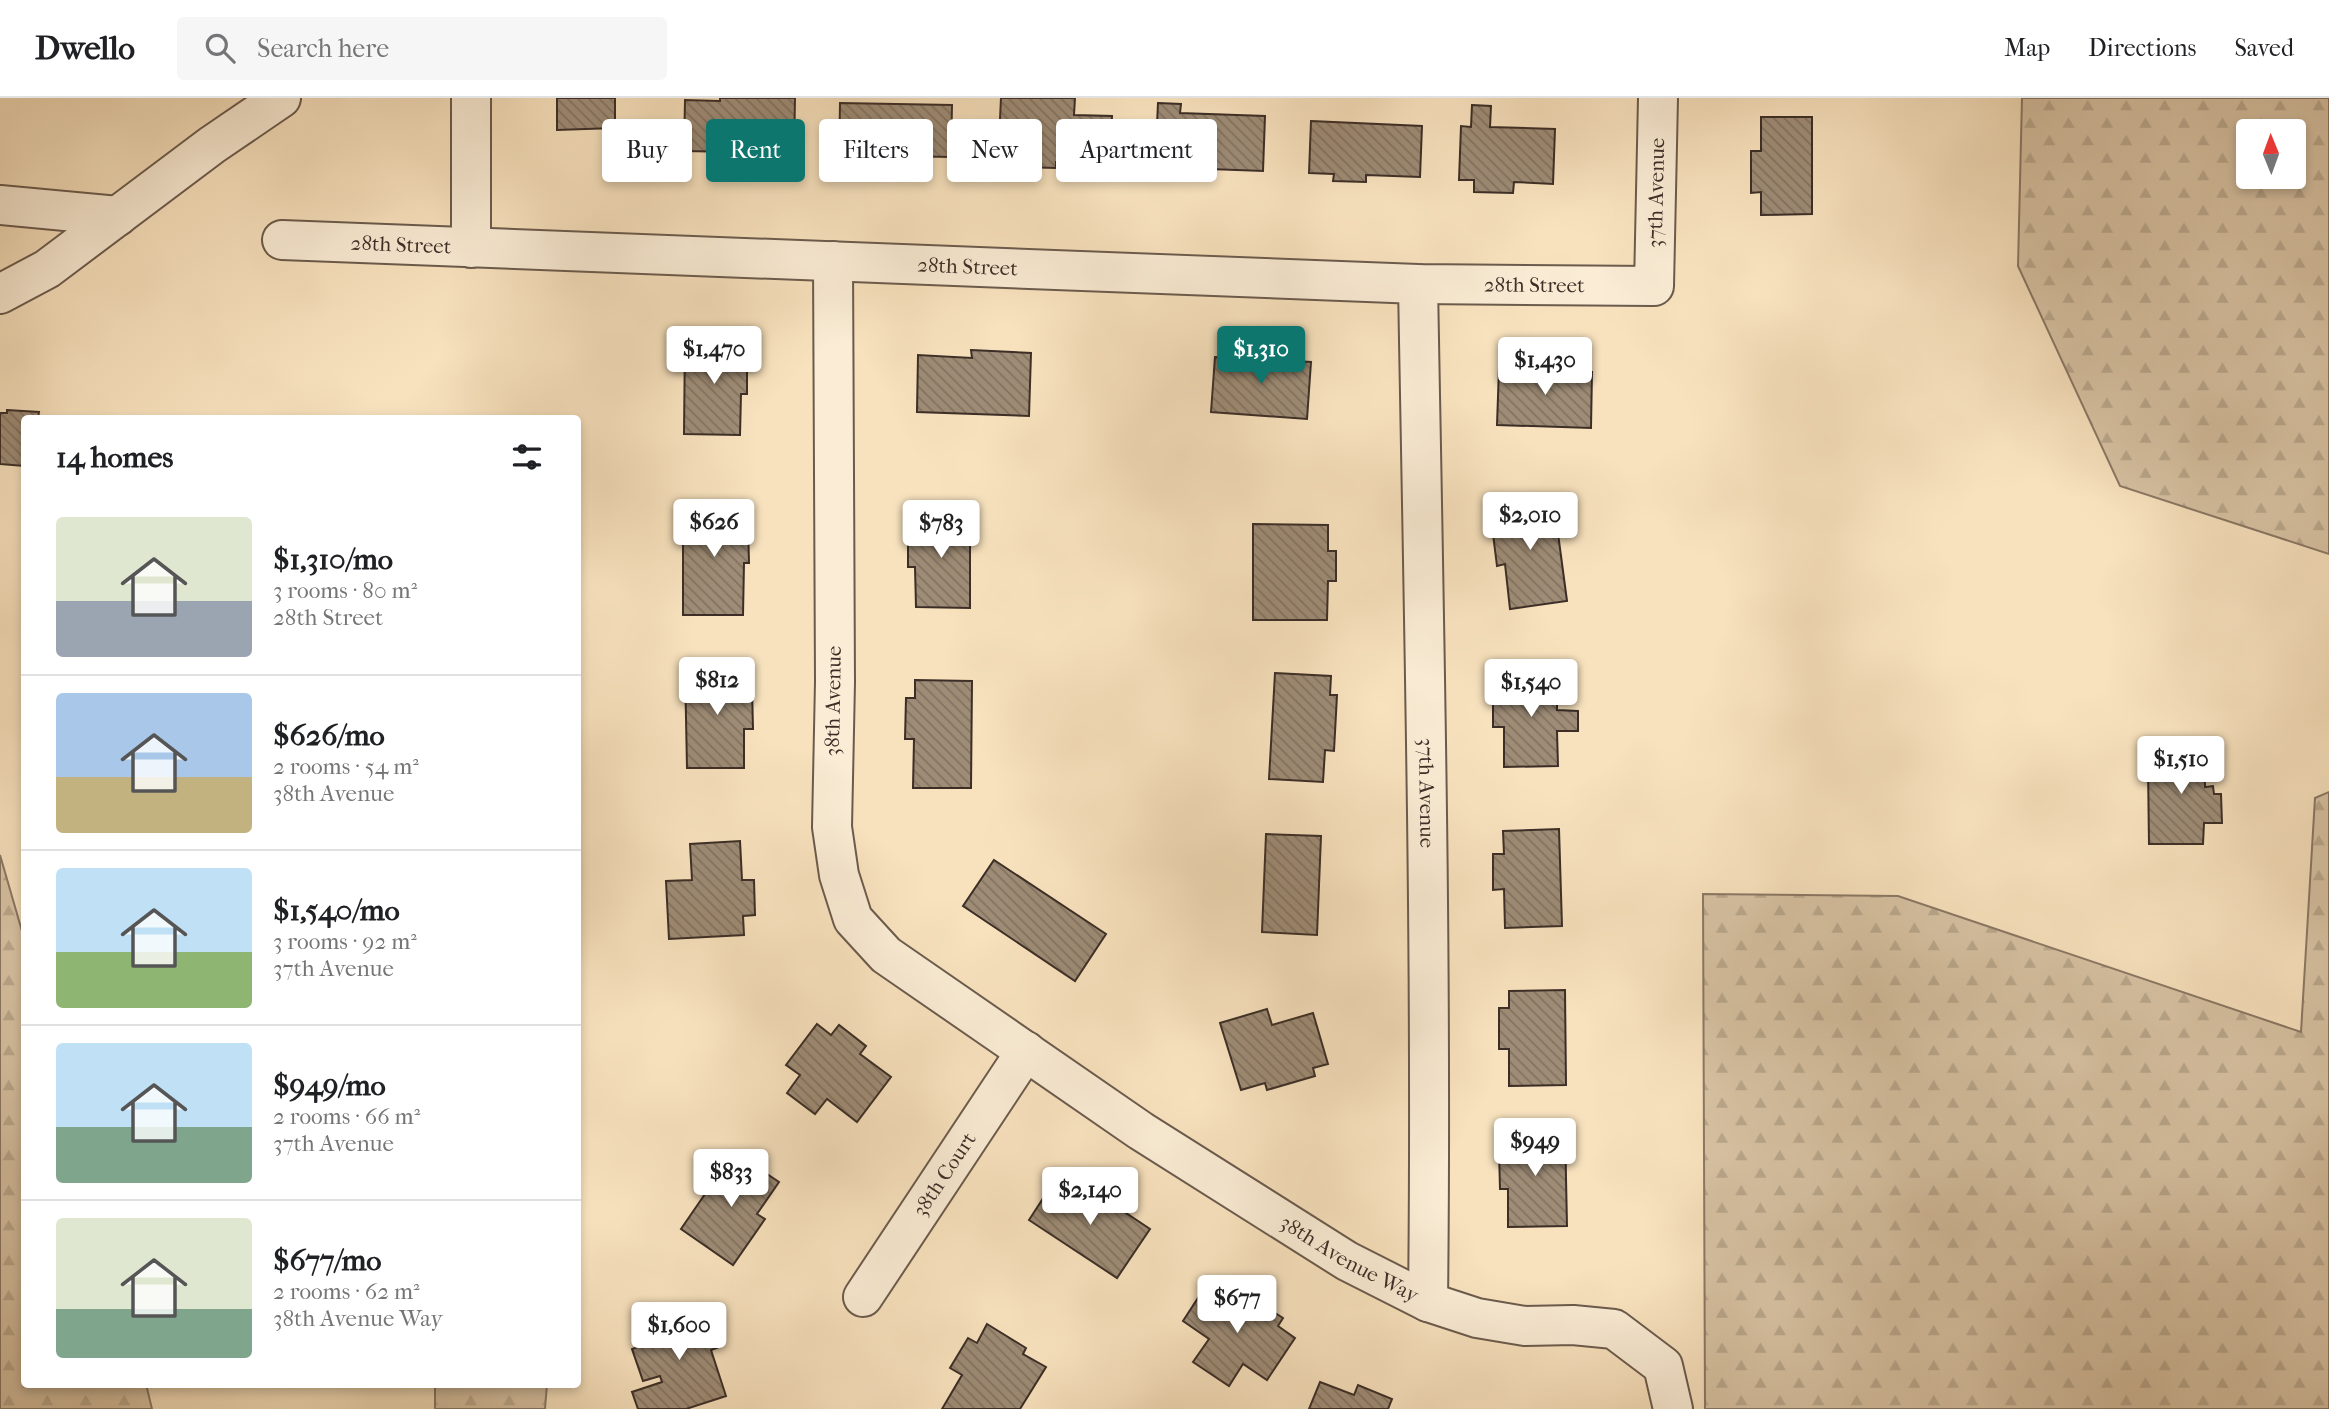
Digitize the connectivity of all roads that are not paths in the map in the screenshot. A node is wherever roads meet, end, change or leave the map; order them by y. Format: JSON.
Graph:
{"nodes":[{"id":1,"x":281,"y":98,"type":"edge"},
{"id":2,"x":471,"y":98,"type":"edge"},
{"id":3,"x":1658,"y":98,"type":"edge"},
{"id":4,"x":0,"y":205,"type":"edge"},
{"id":5,"x":118,"y":216,"type":"junction"},
{"id":6,"x":282,"y":240,"type":"dead end"},
{"id":7,"x":471,"y":247,"type":"junction"},
{"id":8,"x":833,"y":261,"type":"junction"},
{"id":9,"x":1418,"y":284,"type":"junction"},
{"id":10,"x":1654,"y":286,"type":"joint"},
{"id":11,"x":0,"y":295,"type":"edge"},
{"id":12,"x":1026,"y":1051,"type":"junction"},
{"id":13,"x":863,"y":1297,"type":"dead end"},
{"id":14,"x":1428,"y":1302,"type":"junction"},
{"id":15,"x":1673,"y":1409,"type":"edge"}],
"edges":[{"from":1,"to":5,"type":"street"},
{"from":2,"to":7,"type":"street"},
{"from":3,"to":10,"type":"street","name":"37th Avenue"},
{"from":4,"to":5,"type":"street"},
{"from":5,"to":11,"type":"street"},
{"from":6,"to":7,"type":"street","name":"28th Street"},
{"from":7,"to":8,"type":"street","name":"28th Street"},
{"from":8,"to":9,"type":"street","name":"28th Street"},
{"from":8,"to":12,"type":"street","name":"38th Avenue"},
{"from":9,"to":10,"type":"street","name":"28th Street"},
{"from":9,"to":14,"type":"street","name":"37th Avenue"},
{"from":12,"to":13,"type":"street","name":"38th Court"},
{"from":12,"to":14,"type":"street","name":"38th Avenue Way"},
{"from":14,"to":15,"type":"street","name":"38th Avenue Way"}]}
